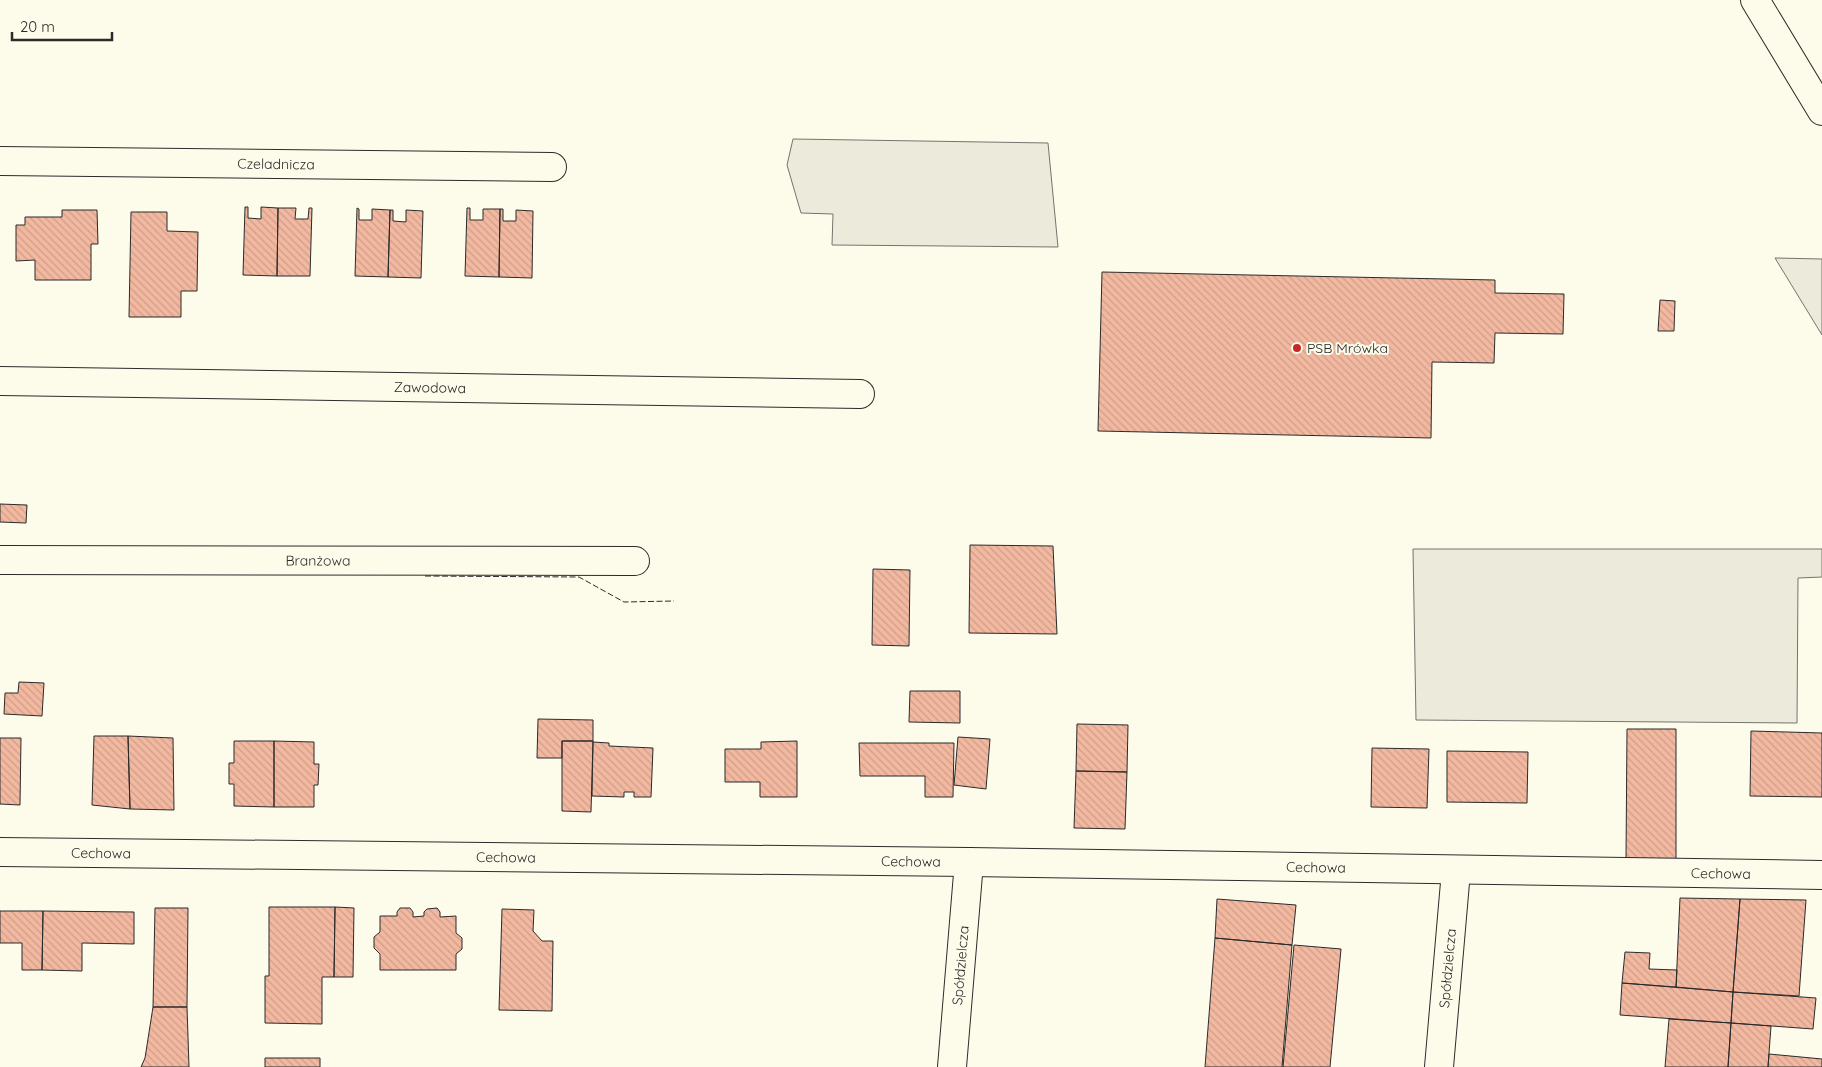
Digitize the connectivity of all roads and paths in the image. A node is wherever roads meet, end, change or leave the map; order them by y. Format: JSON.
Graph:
{"nodes":[{"id":1,"x":1755,"y":0,"type":"edge"},
{"id":2,"x":1822,"y":111,"type":"edge"},
{"id":3,"x":0,"y":161,"type":"edge"},
{"id":4,"x":552,"y":167,"type":"dead end"},
{"id":5,"x":0,"y":381,"type":"edge"},
{"id":6,"x":860,"y":394,"type":"dead end"},
{"id":7,"x":0,"y":560,"type":"edge"},
{"id":8,"x":636,"y":561,"type":"dead end"},
{"id":9,"x":0,"y":852,"type":"edge"},
{"id":10,"x":969,"y":862,"type":"junction"},
{"id":11,"x":1456,"y":871,"type":"junction"},
{"id":12,"x":1822,"y":876,"type":"edge"},
{"id":13,"x":952,"y":1067,"type":"edge"},
{"id":14,"x":1439,"y":1067,"type":"edge"}],
"edges":[{"from":1,"to":2,"type":"street"},
{"from":3,"to":4,"type":"street","name":"Czeladnicza"},
{"from":5,"to":6,"type":"street","name":"Zawodowa"},
{"from":7,"to":8,"type":"street","name":"Branżowa"},
{"from":9,"to":10,"type":"street","name":"Cechowa"},
{"from":10,"to":11,"type":"street","name":"Cechowa"},
{"from":10,"to":13,"type":"street","name":"Spółdzielcza"},
{"from":11,"to":12,"type":"street","name":"Cechowa"},
{"from":11,"to":14,"type":"street","name":"Spółdzielcza"}]}
